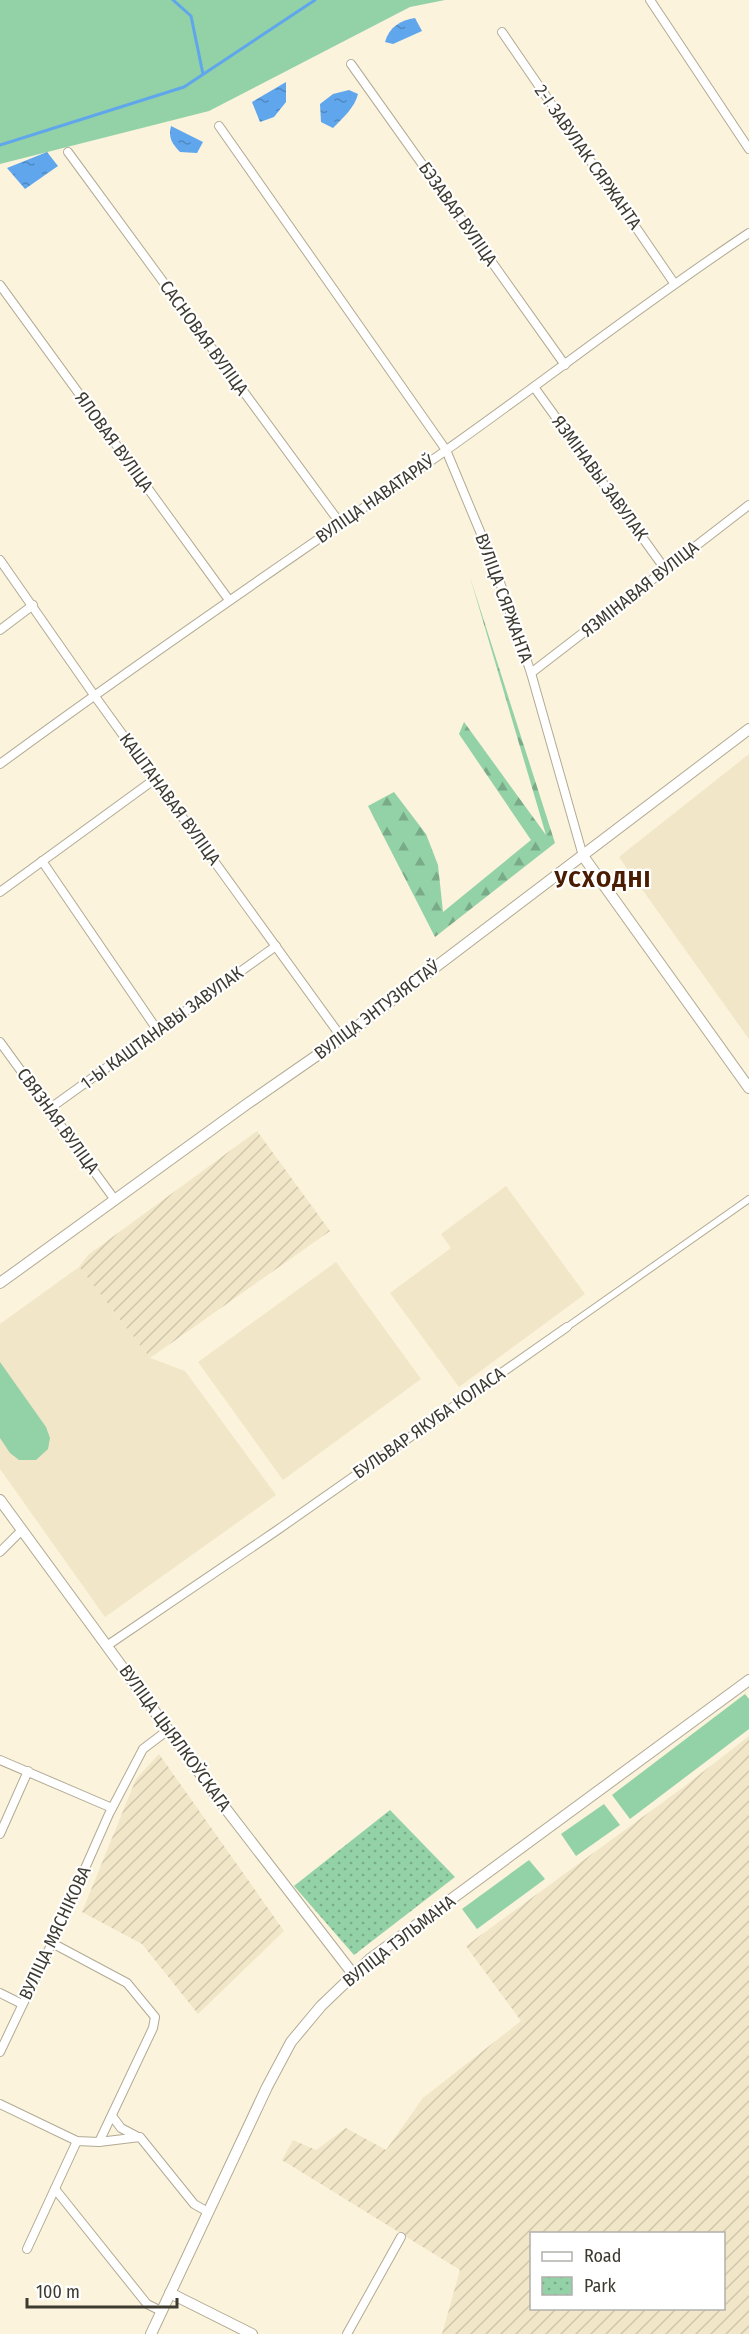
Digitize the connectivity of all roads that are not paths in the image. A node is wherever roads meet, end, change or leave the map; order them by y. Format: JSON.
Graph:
{"nodes":[{"id":1,"x":650,"y":0,"type":"edge"},
{"id":2,"x":501,"y":32,"type":"dead end"},
{"id":3,"x":351,"y":64,"type":"dead end"},
{"id":4,"x":219,"y":126,"type":"dead end"},
{"id":5,"x":749,"y":150,"type":"edge"},
{"id":6,"x":68,"y":152,"type":"dead end"},
{"id":7,"x":749,"y":233,"type":"edge"},
{"id":8,"x":674,"y":283,"type":"junction"},
{"id":9,"x":0,"y":285,"type":"edge"},
{"id":10,"x":565,"y":365,"type":"junction"},
{"id":11,"x":534,"y":387,"type":"junction"},
{"id":12,"x":446,"y":450,"type":"junction"},
{"id":13,"x":749,"y":506,"type":"edge"},
{"id":14,"x":340,"y":523,"type":"junction"},
{"id":15,"x":0,"y":560,"type":"edge"},
{"id":16,"x":665,"y":569,"type":"junction"},
{"id":17,"x":229,"y":600,"type":"junction"},
{"id":18,"x":33,"y":605,"type":"junction"},
{"id":19,"x":0,"y":630,"type":"edge"},
{"id":20,"x":531,"y":673,"type":"junction"},
{"id":21,"x":94,"y":694,"type":"junction"},
{"id":22,"x":749,"y":729,"type":"edge"},
{"id":23,"x":0,"y":764,"type":"edge"},
{"id":24,"x":155,"y":779,"type":"junction"},
{"id":25,"x":583,"y":856,"type":"junction"},
{"id":26,"x":42,"y":861,"type":"junction"},
{"id":27,"x":0,"y":892,"type":"edge"},
{"id":28,"x":276,"y":946,"type":"junction"},
{"id":29,"x":158,"y":1030,"type":"junction"},
{"id":30,"x":342,"y":1038,"type":"junction"},
{"id":31,"x":0,"y":1042,"type":"edge"},
{"id":32,"x":749,"y":1088,"type":"edge"},
{"id":33,"x":49,"y":1109,"type":"junction"},
{"id":34,"x":749,"y":1199,"type":"edge"},
{"id":35,"x":115,"y":1200,"type":"junction"},
{"id":36,"x":1,"y":1282,"type":"edge"},
{"id":37,"x":567,"y":1327,"type":"joint"},
{"id":38,"x":0,"y":1500,"type":"edge"},
{"id":39,"x":22,"y":1530,"type":"junction"},
{"id":40,"x":0,"y":1552,"type":"edge"},
{"id":41,"x":108,"y":1645,"type":"junction"},
{"id":42,"x":749,"y":1680,"type":"edge"},
{"id":43,"x":168,"y":1730,"type":"junction"},
{"id":44,"x":0,"y":1760,"type":"edge"},
{"id":45,"x":28,"y":1771,"type":"junction"},
{"id":46,"x":110,"y":1811,"type":"junction"},
{"id":47,"x":0,"y":1834,"type":"edge"},
{"id":48,"x":52,"y":1943,"type":"junction"},
{"id":49,"x":353,"y":1974,"type":"junction"},
{"id":50,"x":0,"y":1993,"type":"edge"},
{"id":51,"x":22,"y":2004,"type":"junction"},
{"id":52,"x":0,"y":2052,"type":"edge"},
{"id":53,"x":0,"y":2104,"type":"edge"},
{"id":54,"x":112,"y":2116,"type":"junction"},
{"id":55,"x":138,"y":2137,"type":"junction"},
{"id":56,"x":78,"y":2141,"type":"junction"},
{"id":57,"x":99,"y":2142,"type":"junction"},
{"id":58,"x":55,"y":2190,"type":"junction"},
{"id":59,"x":208,"y":2212,"type":"junction"},
{"id":60,"x":401,"y":2237,"type":"dead end"},
{"id":61,"x":27,"y":2249,"type":"dead end"},
{"id":62,"x":170,"y":2292,"type":"junction"},
{"id":63,"x":161,"y":2311,"type":"junction"},
{"id":64,"x":151,"y":2334,"type":"edge"},
{"id":65,"x":252,"y":2334,"type":"edge"},
{"id":66,"x":347,"y":2334,"type":"edge"}],
"edges":[{"from":1,"to":5,"type":"street"},
{"from":2,"to":8,"type":"street","name":"2-І ЗАВУЛАК СЯРЖАНТА"},
{"from":3,"to":10,"type":"street","name":"БЭЗАВАЯ ВУЛІЦА"},
{"from":4,"to":12,"type":"street","name":"ВУЛІЦА СЯРЖАНТА"},
{"from":6,"to":14,"type":"street","name":"САСНОВАЯ ВУЛІЦА"},
{"from":7,"to":8,"type":"street","name":"ВУЛІЦА НАВАТАРАЎ"},
{"from":8,"to":10,"type":"street","name":"ВУЛІЦА НАВАТАРАЎ"},
{"from":9,"to":17,"type":"street","name":"ЯЛОВАЯ ВУЛІЦА"},
{"from":10,"to":11,"type":"street","name":"ВУЛІЦА НАВАТАРАЎ"},
{"from":11,"to":12,"type":"street","name":"ВУЛІЦА НАВАТАРАЎ"},
{"from":11,"to":16,"type":"street","name":"ЯЗМІНАВЫ ЗАВУЛАК"},
{"from":12,"to":14,"type":"street","name":"ВУЛІЦА НАВАТАРАЎ"},
{"from":12,"to":20,"type":"street","name":"ВУЛІЦА СЯРЖАНТА"},
{"from":13,"to":16,"type":"street","name":"ЯЗМІНАВАЯ ВУЛІЦА"},
{"from":14,"to":17,"type":"street","name":"ВУЛІЦА НАВАТАРАЎ"},
{"from":15,"to":18,"type":"street","name":"КАШТАНАВАЯ ВУЛІЦА"},
{"from":16,"to":20,"type":"street","name":"ЯЗМІНАВАЯ ВУЛІЦА"},
{"from":17,"to":21,"type":"street","name":"ВУЛІЦА НАВАТАРАЎ"},
{"from":18,"to":19,"type":"street"},
{"from":18,"to":21,"type":"street","name":"КАШТАНАВАЯ ВУЛІЦА"},
{"from":20,"to":25,"type":"street","name":"ВУЛІЦА СЯРЖАНТА"},
{"from":21,"to":23,"type":"street","name":"ВУЛІЦА НАВАТАРАЎ"},
{"from":21,"to":24,"type":"street","name":"КАШТАНАВАЯ ВУЛІЦА"},
{"from":22,"to":25,"type":"main road","name":"ВУЛІЦА ЭНТУЗІЯСТАЎ"},
{"from":24,"to":26,"type":"street"},
{"from":24,"to":28,"type":"street","name":"КАШТАНАВАЯ ВУЛІЦА"},
{"from":25,"to":30,"type":"main road","name":"ВУЛІЦА ЭНТУЗІЯСТАЎ"},
{"from":25,"to":32,"type":"main road","name":"ВУЛІЦА СЯРЖАНТА"},
{"from":26,"to":27,"type":"street"},
{"from":26,"to":29,"type":"street"},
{"from":28,"to":29,"type":"street","name":"1-Ы КАШТАНАВЫ ЗАВУЛАК"},
{"from":28,"to":30,"type":"street","name":"КАШТАНАВАЯ ВУЛІЦА"},
{"from":29,"to":33,"type":"street","name":"1-Ы КАШТАНАВЫ ЗАВУЛАК"},
{"from":30,"to":35,"type":"main road","name":"ВУЛІЦА ЭНТУЗІЯСТАЎ"},
{"from":31,"to":33,"type":"street","name":"СВЯЗНАЯ ВУЛІЦА"},
{"from":33,"to":35,"type":"street","name":"СВЯЗНАЯ ВУЛІЦА"},
{"from":34,"to":37,"type":"street","name":"БУЛЬВАР ЯКУБА КОЛАСА"},
{"from":35,"to":36,"type":"main road","name":"ВУЛІЦА ЭНТУЗІЯСТАЎ"},
{"from":37,"to":41,"type":"street","name":"БУЛЬВАР ЯКУБА КОЛАСА"},
{"from":38,"to":39,"type":"main road","name":"ВУЛІЦА ЦЫЯЛКОЎСКАГА"},
{"from":39,"to":40,"type":"street"},
{"from":39,"to":41,"type":"main road","name":"ВУЛІЦА ЦЫЯЛКОЎСКАГА"},
{"from":41,"to":43,"type":"main road","name":"ВУЛІЦА ЦЫЯЛКОЎСКАГА"},
{"from":42,"to":49,"type":"main road","name":"ВУЛІЦА ТЭЛЬМАНА"},
{"from":43,"to":46,"type":"street","name":"ВУЛІЦА МЯСНІКОВА"},
{"from":43,"to":49,"type":"main road","name":"ВУЛІЦА ЦЫЯЛКОЎСКАГА"},
{"from":44,"to":45,"type":"street"},
{"from":45,"to":46,"type":"street"},
{"from":45,"to":47,"type":"street"},
{"from":46,"to":48,"type":"street","name":"ВУЛІЦА МЯСНІКОВА"},
{"from":48,"to":51,"type":"street","name":"ВУЛІЦА МЯСНІКОВА"},
{"from":48,"to":54,"type":"street"},
{"from":49,"to":59,"type":"main road","name":"ВУЛІЦА ТЭЛЬМАНА"},
{"from":50,"to":51,"type":"street"},
{"from":51,"to":52,"type":"street","name":"ВУЛІЦА МЯСНІКОВА"},
{"from":53,"to":56,"type":"street"},
{"from":54,"to":55,"type":"street"},
{"from":54,"to":57,"type":"street"},
{"from":55,"to":57,"type":"street"},
{"from":55,"to":59,"type":"street"},
{"from":56,"to":57,"type":"street"},
{"from":56,"to":58,"type":"street"},
{"from":58,"to":61,"type":"street"},
{"from":58,"to":63,"type":"street"},
{"from":59,"to":62,"type":"main road","name":"ВУЛІЦА ТЭЛЬМАНА"},
{"from":60,"to":66,"type":"street"},
{"from":62,"to":63,"type":"main road","name":"ВУЛІЦА ТЭЛЬМАНА"},
{"from":62,"to":65,"type":"main road"},
{"from":63,"to":64,"type":"main road","name":"ВУЛІЦА ТЭЛЬМАНА"}]}
